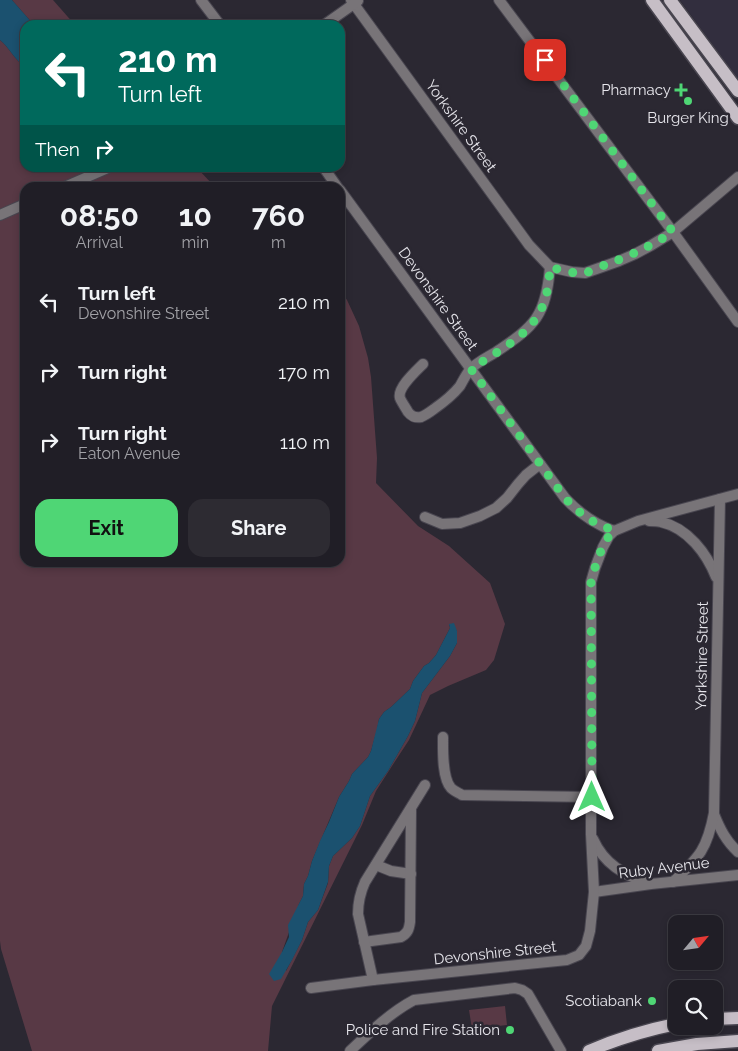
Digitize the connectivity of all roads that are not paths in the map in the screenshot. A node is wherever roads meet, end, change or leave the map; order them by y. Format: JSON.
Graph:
{"nodes":[{"id":1,"x":201,"y":0,"type":"edge"},
{"id":2,"x":500,"y":0,"type":"edge"},
{"id":3,"x":652,"y":0,"type":"edge"},
{"id":4,"x":670,"y":0,"type":"edge"},
{"id":5,"x":354,"y":1,"type":"edge"},
{"id":6,"x":216,"y":20,"type":"edge"},
{"id":7,"x":330,"y":20,"type":"edge"},
{"id":8,"x":738,"y":92,"type":"edge"},
{"id":9,"x":738,"y":118,"type":"edge"},
{"id":10,"x":99,"y":172,"type":"edge"},
{"id":11,"x":738,"y":177,"type":"edge"},
{"id":12,"x":76,"y":182,"type":"edge"},
{"id":13,"x":345,"y":197,"type":"edge"},
{"id":14,"x":20,"y":206,"type":"edge"},
{"id":15,"x":0,"y":215,"type":"edge"},
{"id":16,"x":673,"y":232,"type":"junction"},
{"id":17,"x":550,"y":267,"type":"junction"},
{"id":18,"x":738,"y":322,"type":"edge"},
{"id":19,"x":423,"y":364,"type":"dead end"},
{"id":20,"x":471,"y":369,"type":"junction"},
{"id":21,"x":540,"y":464,"type":"junction"},
{"id":22,"x":738,"y":494,"type":"edge"},
{"id":23,"x":720,"y":499,"type":"junction"},
{"id":24,"x":425,"y":516,"type":"dead end"},
{"id":25,"x":638,"y":521,"type":"junction"},
{"id":26,"x":614,"y":530,"type":"junction"},
{"id":27,"x":718,"y":583,"type":"junction"},
{"id":28,"x":443,"y":737,"type":"dead end"},
{"id":29,"x":425,"y":785,"type":"dead end"},
{"id":30,"x":592,"y":797,"type":"junction"},
{"id":31,"x":411,"y":808,"type":"junction"},
{"id":32,"x":714,"y":813,"type":"junction"},
{"id":33,"x":591,"y":834,"type":"junction"},
{"id":34,"x":738,"y":852,"type":"edge"},
{"id":35,"x":376,"y":865,"type":"junction"},
{"id":36,"x":411,"y":874,"type":"junction"},
{"id":37,"x":738,"y":875,"type":"edge"},
{"id":38,"x":673,"y":882,"type":"junction"},
{"id":39,"x":652,"y":884,"type":"junction"},
{"id":40,"x":594,"y":892,"type":"junction"},
{"id":41,"x":364,"y":942,"type":"junction"},
{"id":42,"x":373,"y":980,"type":"junction"},
{"id":43,"x":311,"y":988,"type":"dead end"},
{"id":44,"x":738,"y":1018,"type":"edge"},
{"id":45,"x":723,"y":1019,"type":"edge"},
{"id":46,"x":668,"y":1026,"type":"edge"},
{"id":47,"x":738,"y":1041,"type":"edge"},
{"id":48,"x":350,"y":1051,"type":"edge"},
{"id":49,"x":561,"y":1051,"type":"edge"},
{"id":50,"x":589,"y":1051,"type":"edge"},
{"id":51,"x":658,"y":1051,"type":"edge"}],
"edges":[{"from":1,"to":6,"type":"street"},
{"from":2,"to":16,"type":"street"},
{"from":3,"to":9,"type":"main road"},
{"from":4,"to":8,"type":"main road"},
{"from":5,"to":7,"type":"street"},
{"from":5,"to":17,"type":"street","name":"Yorkshire Street"},
{"from":10,"to":12,"type":"street"},
{"from":11,"to":16,"type":"street"},
{"from":13,"to":20,"type":"street","name":"Devonshire Street"},
{"from":14,"to":15,"type":"street"},
{"from":16,"to":17,"type":"street"},
{"from":16,"to":18,"type":"street"},
{"from":17,"to":20,"type":"street"},
{"from":19,"to":20,"type":"street"},
{"from":20,"to":21,"type":"street","name":"Devonshire Street"},
{"from":21,"to":24,"type":"street"},
{"from":21,"to":26,"type":"street","name":"Devonshire Street"},
{"from":22,"to":23,"type":"street"},
{"from":23,"to":25,"type":"street"},
{"from":23,"to":27,"type":"street","name":"Yorkshire Street"},
{"from":25,"to":26,"type":"street"},
{"from":25,"to":27,"type":"street"},
{"from":26,"to":30,"type":"street","name":"Devonshire Street"},
{"from":27,"to":32,"type":"street","name":"Yorkshire Street"},
{"from":28,"to":30,"type":"street"},
{"from":29,"to":31,"type":"street"},
{"from":30,"to":33,"type":"street","name":"Devonshire Street"},
{"from":31,"to":35,"type":"street"},
{"from":31,"to":36,"type":"street"},
{"from":32,"to":34,"type":"street","name":"Yorkshire Street"},
{"from":32,"to":38,"type":"street","name":"Yorkshire Street"},
{"from":33,"to":39,"type":"street"},
{"from":33,"to":40,"type":"street","name":"Devonshire Street"},
{"from":35,"to":36,"type":"street"},
{"from":35,"to":41,"type":"street"},
{"from":36,"to":41,"type":"street"},
{"from":37,"to":38,"type":"street","name":"Ruby Avenue"},
{"from":38,"to":39,"type":"street","name":"Ruby Avenue"},
{"from":39,"to":40,"type":"street","name":"Ruby Avenue"},
{"from":40,"to":42,"type":"street","name":"Devonshire Street"},
{"from":41,"to":42,"type":"street"},
{"from":42,"to":43,"type":"street","name":"Devonshire Street"},
{"from":44,"to":45,"type":"main road"},
{"from":46,"to":50,"type":"main road"},
{"from":47,"to":51,"type":"main road"},
{"from":48,"to":49,"type":"street"}]}
